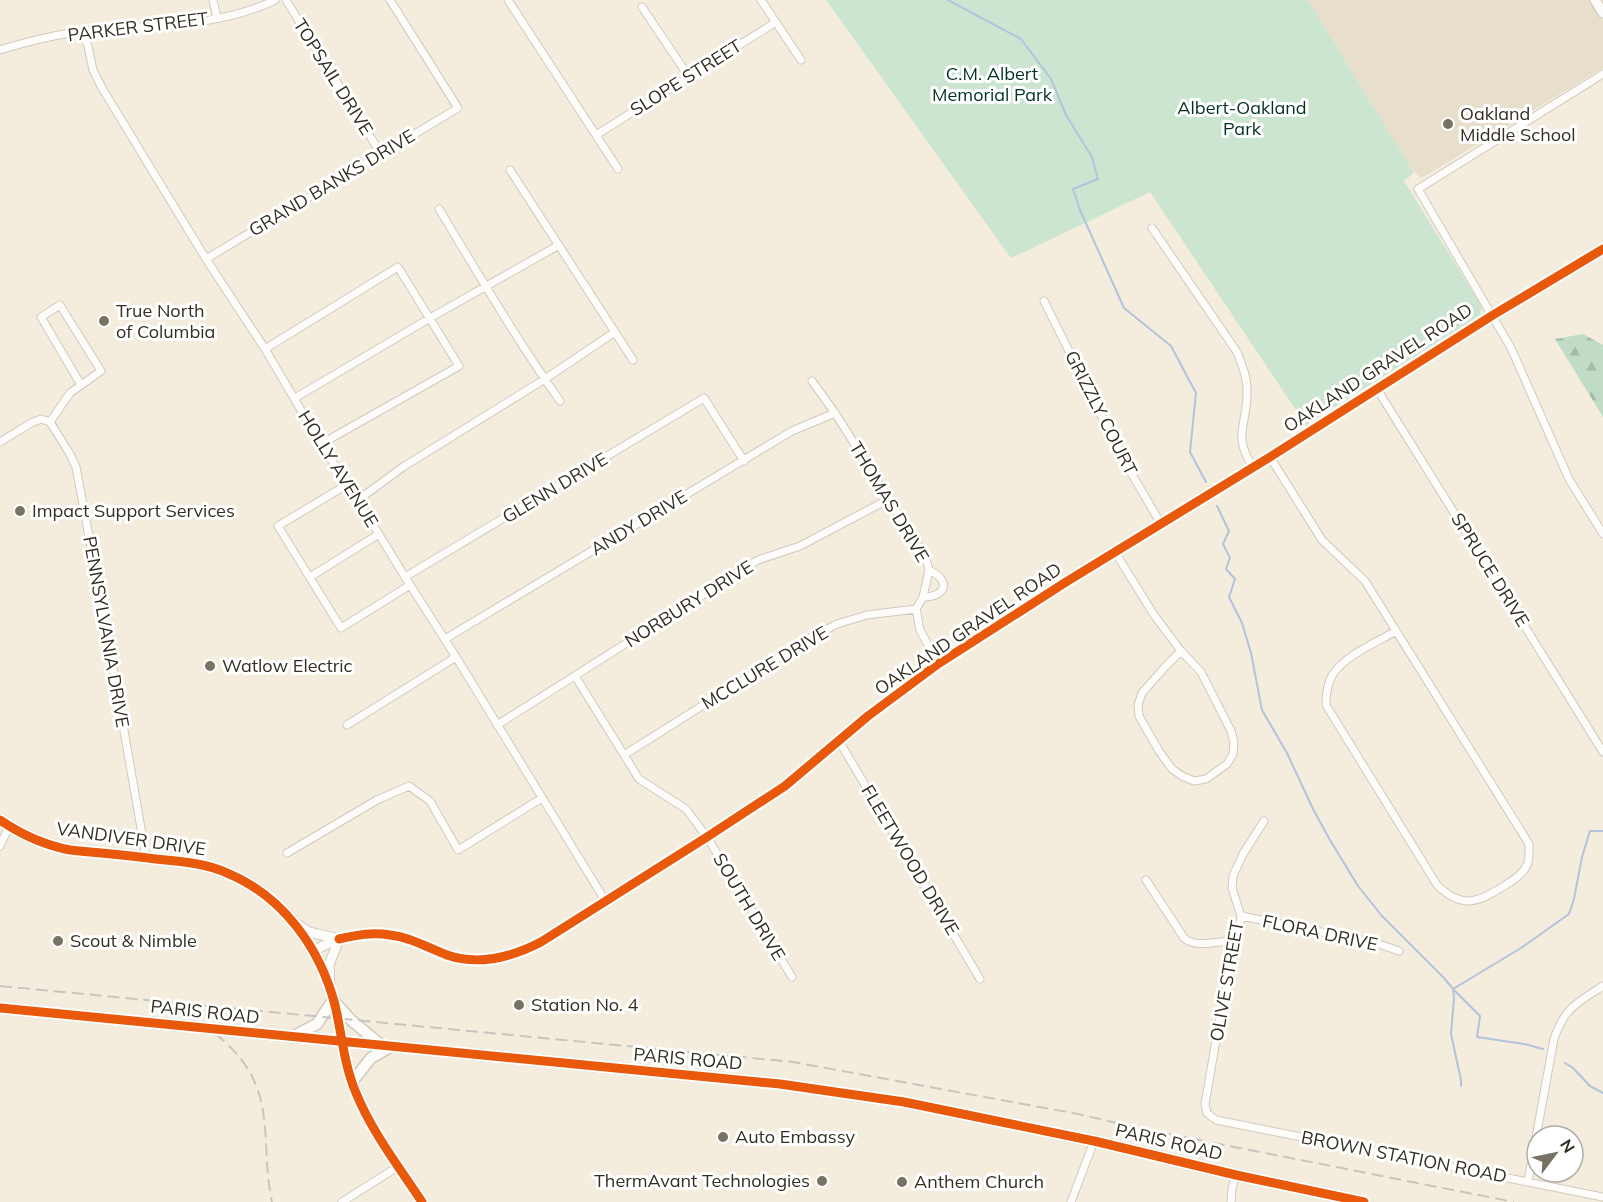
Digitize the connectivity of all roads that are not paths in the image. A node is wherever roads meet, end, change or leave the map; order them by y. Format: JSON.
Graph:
{"nodes":[{"id":1,"x":213,"y":0,"type":"edge"},
{"id":2,"x":274,"y":0,"type":"edge"},
{"id":3,"x":286,"y":0,"type":"edge"},
{"id":4,"x":390,"y":0,"type":"edge"},
{"id":5,"x":508,"y":0,"type":"edge"},
{"id":6,"x":761,"y":0,"type":"edge"},
{"id":7,"x":1595,"y":0,"type":"edge"},
{"id":8,"x":642,"y":7,"type":"dead end"},
{"id":9,"x":1603,"y":13,"type":"edge"},
{"id":10,"x":216,"y":18,"type":"junction"},
{"id":11,"x":776,"y":22,"type":"junction"},
{"id":12,"x":82,"y":32,"type":"junction"},
{"id":13,"x":0,"y":50,"type":"edge"},
{"id":14,"x":801,"y":60,"type":"dead end"},
{"id":15,"x":1603,"y":74,"type":"edge"},
{"id":16,"x":688,"y":77,"type":"junction"},
{"id":17,"x":596,"y":135,"type":"junction"},
{"id":18,"x":381,"y":154,"type":"junction"},
{"id":19,"x":618,"y":169,"type":"dead end"},
{"id":20,"x":510,"y":170,"type":"dead end"},
{"id":21,"x":439,"y":209,"type":"dead end"},
{"id":22,"x":1152,"y":228,"type":"dead end"},
{"id":23,"x":560,"y":245,"type":"junction"},
{"id":24,"x":1603,"y":249,"type":"edge"},
{"id":25,"x":206,"y":259,"type":"junction"},
{"id":26,"x":486,"y":286,"type":"junction"},
{"id":27,"x":1044,"y":301,"type":"dead end"},
{"id":28,"x":1493,"y":315,"type":"junction"},
{"id":29,"x":430,"y":318,"type":"junction"},
{"id":30,"x":615,"y":332,"type":"junction"},
{"id":31,"x":265,"y":349,"type":"junction"},
{"id":32,"x":633,"y":360,"type":"dead end"},
{"id":33,"x":545,"y":379,"type":"junction"},
{"id":34,"x":812,"y":381,"type":"dead end"},
{"id":35,"x":81,"y":385,"type":"junction"},
{"id":36,"x":1377,"y":389,"type":"junction"},
{"id":37,"x":295,"y":398,"type":"junction"},
{"id":38,"x":560,"y":400,"type":"dead end"},
{"id":39,"x":835,"y":413,"type":"junction"},
{"id":40,"x":50,"y":422,"type":"junction"},
{"id":41,"x":0,"y":442,"type":"edge"},
{"id":42,"x":321,"y":444,"type":"junction"},
{"id":43,"x":1270,"y":457,"type":"junction"},
{"id":44,"x":744,"y":460,"type":"junction"},
{"id":45,"x":1253,"y":467,"type":"junction"},
{"id":46,"x":348,"y":484,"type":"junction"},
{"id":47,"x":890,"y":499,"type":"junction"},
{"id":48,"x":358,"y":500,"type":"junction"},
{"id":49,"x":1161,"y":524,"type":"junction"},
{"id":50,"x":379,"y":534,"type":"junction"},
{"id":51,"x":1603,"y":534,"type":"edge"},
{"id":52,"x":1115,"y":552,"type":"junction"},
{"id":53,"x":929,"y":570,"type":"junction"},
{"id":54,"x":310,"y":577,"type":"junction"},
{"id":55,"x":405,"y":577,"type":"junction"},
{"id":56,"x":410,"y":585,"type":"junction"},
{"id":57,"x":923,"y":597,"type":"junction"},
{"id":58,"x":916,"y":609,"type":"junction"},
{"id":59,"x":1396,"y":631,"type":"junction"},
{"id":60,"x":445,"y":639,"type":"junction"},
{"id":61,"x":1181,"y":651,"type":"junction"},
{"id":62,"x":456,"y":657,"type":"junction"},
{"id":63,"x":938,"y":664,"type":"junction"},
{"id":64,"x":575,"y":676,"type":"junction"},
{"id":65,"x":347,"y":725,"type":"dead end"},
{"id":66,"x":497,"y":725,"type":"junction"},
{"id":67,"x":839,"y":741,"type":"junction"},
{"id":68,"x":1603,"y":752,"type":"edge"},
{"id":69,"x":624,"y":755,"type":"junction"},
{"id":70,"x":542,"y":798,"type":"junction"},
{"id":71,"x":1264,"y":821,"type":"dead end"},
{"id":72,"x":5,"y":823,"type":"edge"},
{"id":73,"x":707,"y":837,"type":"junction"},
{"id":74,"x":0,"y":846,"type":"edge"},
{"id":75,"x":287,"y":853,"type":"dead end"},
{"id":76,"x":146,"y":857,"type":"junction"},
{"id":77,"x":1146,"y":880,"type":"dead end"},
{"id":78,"x":606,"y":902,"type":"junction"},
{"id":79,"x":1241,"y":916,"type":"junction"},
{"id":80,"x":293,"y":920,"type":"junction"},
{"id":81,"x":339,"y":939,"type":"junction"},
{"id":82,"x":1237,"y":942,"type":"junction"},
{"id":83,"x":314,"y":951,"type":"junction"},
{"id":84,"x":1399,"y":951,"type":"dead end"},
{"id":85,"x":792,"y":977,"type":"dead end"},
{"id":86,"x":980,"y":979,"type":"dead end"},
{"id":87,"x":1603,"y":986,"type":"edge"},
{"id":88,"x":332,"y":997,"type":"junction"},
{"id":89,"x":0,"y":1008,"type":"edge"},
{"id":90,"x":291,"y":1037,"type":"junction"},
{"id":91,"x":341,"y":1042,"type":"junction"},
{"id":92,"x":386,"y":1046,"type":"junction"},
{"id":93,"x":352,"y":1082,"type":"junction"},
{"id":94,"x":1207,"y":1113,"type":"joint"},
{"id":95,"x":1538,"y":1124,"type":"edge"},
{"id":96,"x":1094,"y":1141,"type":"junction"},
{"id":97,"x":399,"y":1166,"type":"junction"},
{"id":98,"x":1236,"y":1175,"type":"junction"},
{"id":99,"x":1525,"y":1180,"type":"edge"},
{"id":100,"x":1542,"y":1184,"type":"edge"},
{"id":101,"x":1603,"y":1197,"type":"edge"},
{"id":102,"x":342,"y":1202,"type":"edge"},
{"id":103,"x":422,"y":1202,"type":"edge"},
{"id":104,"x":1071,"y":1202,"type":"edge"},
{"id":105,"x":1231,"y":1202,"type":"edge"},
{"id":106,"x":1364,"y":1202,"type":"edge"}],
"edges":[{"from":1,"to":10,"type":"street"},
{"from":2,"to":10,"type":"street","name":"PARKER STREET"},
{"from":3,"to":18,"type":"street","name":"TOPSAIL DRIVE"},
{"from":4,"to":18,"type":"street","name":"GRAND BANKS DRIVE"},
{"from":5,"to":17,"type":"street"},
{"from":6,"to":11,"type":"street"},
{"from":7,"to":9,"type":"street"},
{"from":8,"to":16,"type":"street"},
{"from":10,"to":12,"type":"street","name":"PARKER STREET"},
{"from":11,"to":14,"type":"street"},
{"from":11,"to":16,"type":"street","name":"SLOPE STREET"},
{"from":12,"to":13,"type":"street","name":"PARKER STREET"},
{"from":12,"to":25,"type":"street","name":"HOLLY AVENUE"},
{"from":15,"to":28,"type":"street"},
{"from":16,"to":17,"type":"street","name":"SLOPE STREET"},
{"from":17,"to":19,"type":"street"},
{"from":18,"to":25,"type":"street","name":"GRAND BANKS DRIVE"},
{"from":20,"to":23,"type":"street"},
{"from":21,"to":26,"type":"street"},
{"from":22,"to":45,"type":"street"},
{"from":23,"to":26,"type":"street"},
{"from":23,"to":30,"type":"street"},
{"from":24,"to":28,"type":"street","name":"OAKLAND GRAVEL ROAD"},
{"from":25,"to":31,"type":"street","name":"HOLLY AVENUE"},
{"from":26,"to":29,"type":"street"},
{"from":26,"to":33,"type":"street"},
{"from":27,"to":49,"type":"street","name":"GRIZZLY COURT"},
{"from":28,"to":36,"type":"street","name":"OAKLAND GRAVEL ROAD"},
{"from":28,"to":51,"type":"street"},
{"from":29,"to":31,"type":"street"},
{"from":29,"to":37,"type":"street"},
{"from":29,"to":42,"type":"street"},
{"from":30,"to":32,"type":"street"},
{"from":30,"to":33,"type":"street"},
{"from":31,"to":37,"type":"street","name":"HOLLY AVENUE"},
{"from":33,"to":38,"type":"street"},
{"from":33,"to":48,"type":"street"},
{"from":34,"to":39,"type":"street","name":"THOMAS DRIVE"},
{"from":35,"to":35,"type":"street"},
{"from":35,"to":40,"type":"street"},
{"from":36,"to":43,"type":"street","name":"OAKLAND GRAVEL ROAD"},
{"from":36,"to":68,"type":"street","name":"SPRUCE DRIVE"},
{"from":37,"to":42,"type":"street","name":"HOLLY AVENUE"},
{"from":39,"to":44,"type":"street","name":"ANDY DRIVE"},
{"from":39,"to":47,"type":"street","name":"THOMAS DRIVE"},
{"from":40,"to":41,"type":"street"},
{"from":40,"to":76,"type":"street","name":"PENNSYLVANIA DRIVE"},
{"from":42,"to":46,"type":"street","name":"HOLLY AVENUE"},
{"from":43,"to":45,"type":"street","name":"OAKLAND GRAVEL ROAD"},
{"from":43,"to":59,"type":"street"},
{"from":44,"to":55,"type":"street","name":"GLENN DRIVE"},
{"from":44,"to":60,"type":"street","name":"ANDY DRIVE"},
{"from":45,"to":49,"type":"street","name":"OAKLAND GRAVEL ROAD"},
{"from":46,"to":48,"type":"street","name":"HOLLY AVENUE"},
{"from":46,"to":54,"type":"street"},
{"from":47,"to":53,"type":"street","name":"THOMAS DRIVE"},
{"from":47,"to":64,"type":"street","name":"NORBURY DRIVE"},
{"from":48,"to":50,"type":"street","name":"HOLLY AVENUE"},
{"from":49,"to":52,"type":"street","name":"OAKLAND GRAVEL ROAD"},
{"from":50,"to":54,"type":"street"},
{"from":50,"to":55,"type":"street","name":"HOLLY AVENUE"},
{"from":52,"to":61,"type":"street"},
{"from":52,"to":63,"type":"street","name":"OAKLAND GRAVEL ROAD"},
{"from":53,"to":57,"type":"street","name":"THOMAS DRIVE"},
{"from":53,"to":57,"type":"street"},
{"from":54,"to":56,"type":"street"},
{"from":55,"to":56,"type":"street","name":"HOLLY AVENUE"},
{"from":56,"to":60,"type":"street","name":"HOLLY AVENUE"},
{"from":57,"to":58,"type":"street","name":"THOMAS DRIVE"},
{"from":58,"to":63,"type":"street"},
{"from":58,"to":69,"type":"street","name":"MCCLURE DRIVE"},
{"from":59,"to":59,"type":"street"},
{"from":60,"to":62,"type":"street","name":"HOLLY AVENUE"},
{"from":61,"to":61,"type":"street"},
{"from":62,"to":65,"type":"street"},
{"from":62,"to":66,"type":"street","name":"HOLLY AVENUE"},
{"from":63,"to":67,"type":"street","name":"OAKLAND GRAVEL ROAD"},
{"from":64,"to":66,"type":"street","name":"NORBURY DRIVE"},
{"from":64,"to":69,"type":"street","name":"SOUTH DRIVE"},
{"from":66,"to":70,"type":"street","name":"HOLLY AVENUE"},
{"from":67,"to":73,"type":"street","name":"OAKLAND GRAVEL ROAD"},
{"from":67,"to":86,"type":"street","name":"FLEETWOOD DRIVE"},
{"from":69,"to":73,"type":"street","name":"SOUTH DRIVE"},
{"from":70,"to":75,"type":"street"},
{"from":70,"to":78,"type":"street","name":"HOLLY AVENUE"},
{"from":71,"to":79,"type":"street","name":"OLIVE STREET"},
{"from":72,"to":74,"type":"street"},
{"from":72,"to":76,"type":"main road","name":"VANDIVER DRIVE"},
{"from":73,"to":78,"type":"street","name":"OAKLAND GRAVEL ROAD"},
{"from":73,"to":85,"type":"street","name":"SOUTH DRIVE"},
{"from":76,"to":80,"type":"main road","name":"VANDIVER DRIVE"},
{"from":77,"to":82,"type":"street"},
{"from":78,"to":81,"type":"street","name":"OAKLAND GRAVEL ROAD"},
{"from":79,"to":82,"type":"street","name":"OLIVE STREET"},
{"from":79,"to":84,"type":"street","name":"FLORA DRIVE"},
{"from":80,"to":81,"type":"street"},
{"from":80,"to":83,"type":"main road","name":"VANDIVER DRIVE"},
{"from":81,"to":83,"type":"street","name":"OAKLAND GRAVEL ROAD"},
{"from":81,"to":88,"type":"street"},
{"from":82,"to":94,"type":"street","name":"OLIVE STREET"},
{"from":83,"to":88,"type":"main road","name":"VANDIVER DRIVE"},
{"from":87,"to":95,"type":"street"},
{"from":88,"to":90,"type":"main road"},
{"from":88,"to":91,"type":"main road","name":"VANDIVER DRIVE"},
{"from":88,"to":92,"type":"main road"},
{"from":89,"to":90,"type":"main road","name":"PARIS ROAD"},
{"from":90,"to":91,"type":"main road","name":"PARIS ROAD"},
{"from":91,"to":92,"type":"main road","name":"PARIS ROAD"},
{"from":91,"to":93,"type":"main road","name":"VANDIVER DRIVE"},
{"from":92,"to":93,"type":"main road"},
{"from":92,"to":96,"type":"main road","name":"PARIS ROAD"},
{"from":93,"to":97,"type":"main road","name":"VANDIVER DRIVE"},
{"from":94,"to":99,"type":"street","name":"BROWN STATION ROAD"},
{"from":96,"to":98,"type":"main road","name":"PARIS ROAD"},
{"from":96,"to":104,"type":"street"},
{"from":97,"to":102,"type":"street"},
{"from":97,"to":103,"type":"main road","name":"VANDIVER DRIVE"},
{"from":98,"to":105,"type":"street"},
{"from":98,"to":106,"type":"main road","name":"PARIS ROAD"},
{"from":100,"to":101,"type":"street","name":"BROWN STATION ROAD"}]}
